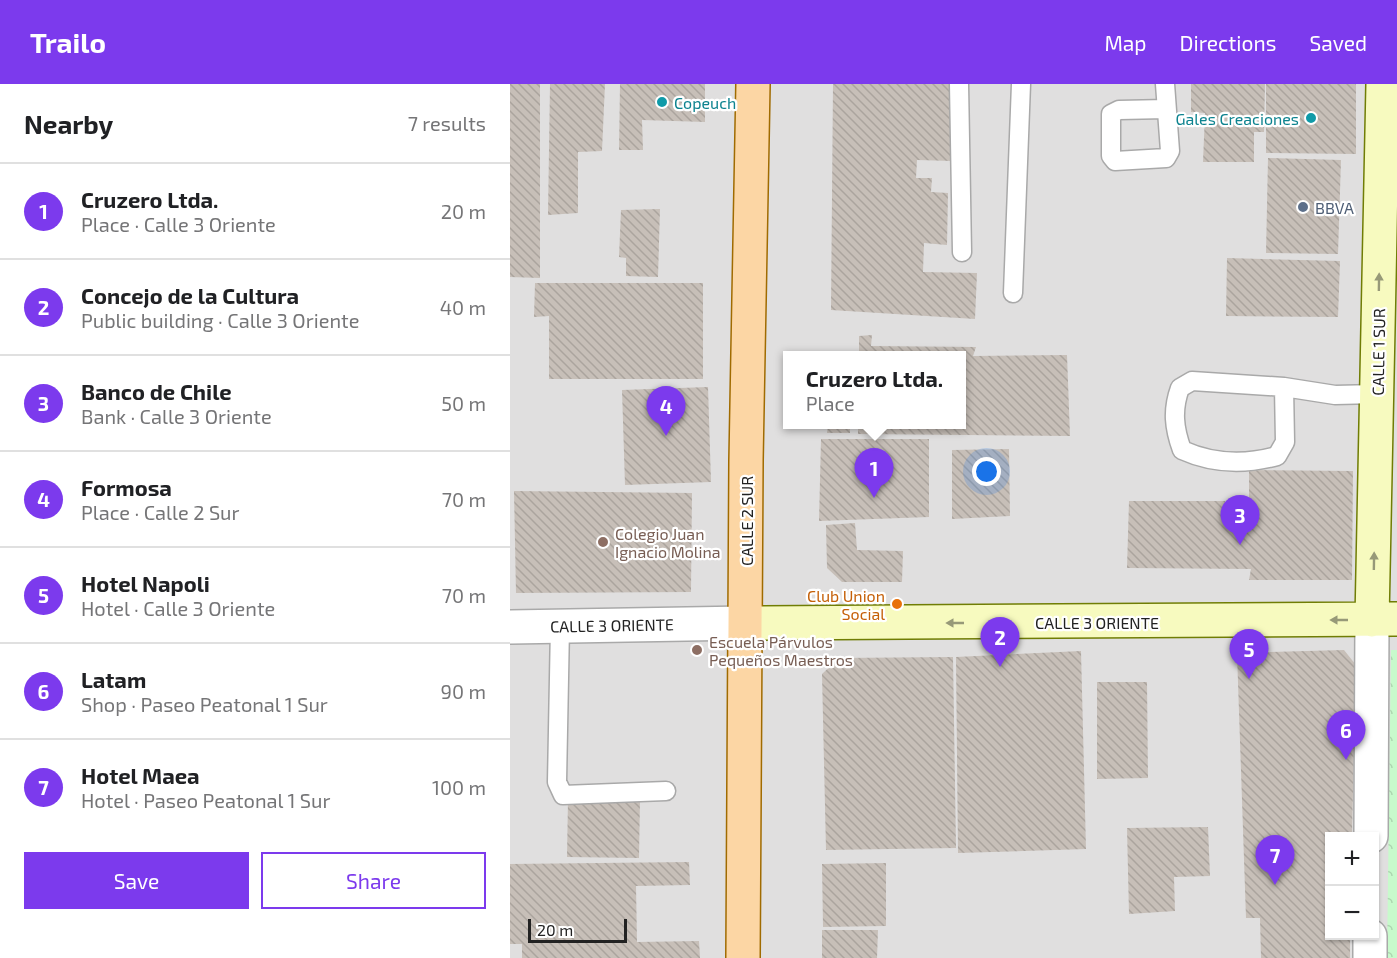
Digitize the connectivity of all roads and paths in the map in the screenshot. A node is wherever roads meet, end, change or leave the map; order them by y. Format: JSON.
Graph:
{"nodes":[{"id":1,"x":753,"y":84,"type":"edge"},
{"id":2,"x":959,"y":84,"type":"edge"},
{"id":3,"x":1021,"y":84,"type":"edge"},
{"id":4,"x":1165,"y":84,"type":"edge"},
{"id":5,"x":1383,"y":84,"type":"edge"},
{"id":6,"x":1166,"y":109,"type":"dead end"},
{"id":7,"x":962,"y":252,"type":"dead end"},
{"id":8,"x":1012,"y":293,"type":"dead end"},
{"id":9,"x":1284,"y":387,"type":"junction"},
{"id":10,"x":1377,"y":394,"type":"junction"},
{"id":11,"x":1385,"y":620,"type":"edge"},
{"id":12,"x":746,"y":623,"type":"junction"},
{"id":13,"x":560,"y":626,"type":"junction"},
{"id":14,"x":510,"y":627,"type":"edge"},
{"id":15,"x":666,"y":791,"type":"dead end"},
{"id":16,"x":1371,"y":832,"type":"edge"},
{"id":17,"x":1370,"y":940,"type":"edge"},
{"id":18,"x":743,"y":958,"type":"edge"},
{"id":19,"x":1370,"y":958,"type":"edge"}],
"edges":[{"from":1,"to":12,"type":"main road","name":"CALLE 2 SUR"},
{"from":2,"to":7,"type":"lane"},
{"from":3,"to":8,"type":"lane"},
{"from":4,"to":6,"type":"lane"},
{"from":10,"to":5,"type":"street","name":"CALLE 1 SUR","one_way":true},
{"from":9,"to":9,"type":"lane"},
{"from":9,"to":10,"type":"lane"},
{"from":11,"to":10,"type":"street","name":"CALLE 1 SUR","one_way":true},
{"from":11,"to":12,"type":"street","name":"CALLE 3 ORIENTE","one_way":true},
{"from":11,"to":16,"type":"street"},
{"from":12,"to":13,"type":"street","name":"CALLE 3 ORIENTE"},
{"from":12,"to":18,"type":"main road","name":"CALLE 2 SUR"},
{"from":13,"to":14,"type":"street","name":"CALLE 3 ORIENTE"},
{"from":13,"to":15,"type":"lane"},
{"from":17,"to":19,"type":"street"}]}
